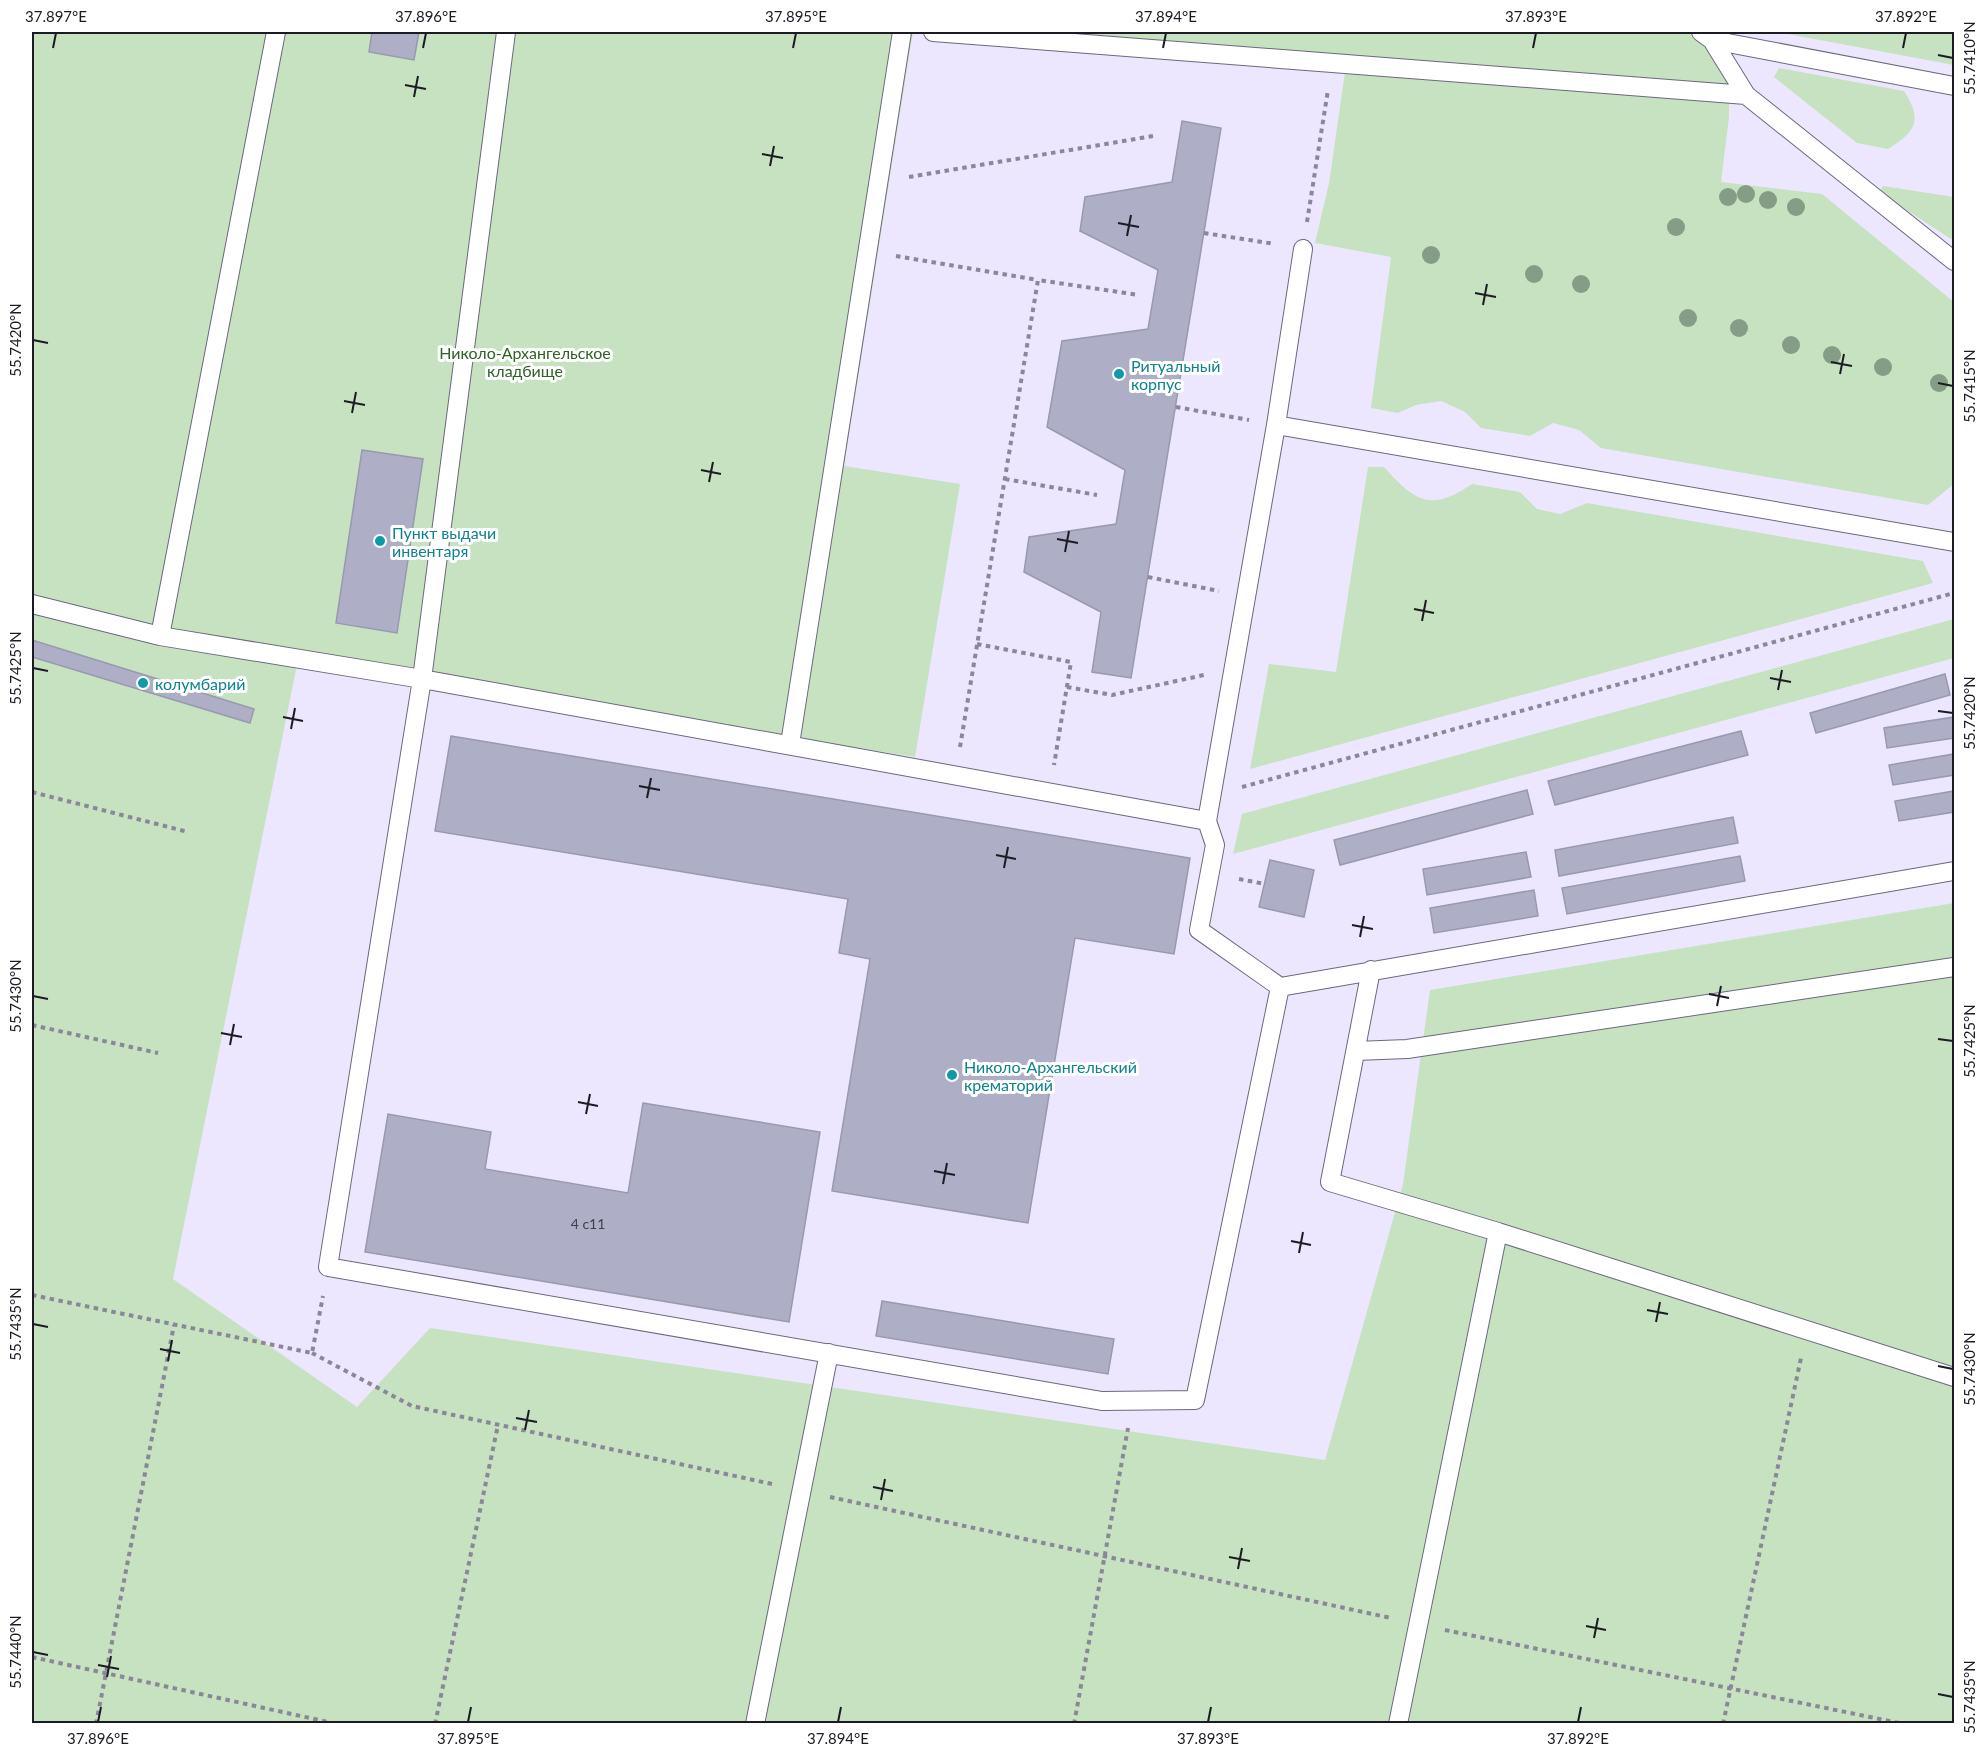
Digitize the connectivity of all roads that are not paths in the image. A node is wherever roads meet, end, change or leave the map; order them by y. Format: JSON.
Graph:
{"nodes":[{"id":1,"x":276,"y":32,"type":"edge"},
{"id":2,"x":506,"y":32,"type":"edge"},
{"id":3,"x":902,"y":32,"type":"edge"},
{"id":4,"x":933,"y":32,"type":"edge"},
{"id":5,"x":1706,"y":36,"type":"edge"},
{"id":6,"x":1954,"y":86,"type":"edge"},
{"id":7,"x":1746,"y":95,"type":"junction"},
{"id":8,"x":1303,"y":249,"type":"road end"},
{"id":9,"x":1954,"y":261,"type":"edge"},
{"id":10,"x":1276,"y":425,"type":"junction"},
{"id":11,"x":1954,"y":542,"type":"edge"},
{"id":12,"x":32,"y":604,"type":"edge"},
{"id":13,"x":160,"y":636,"type":"junction"},
{"id":14,"x":422,"y":679,"type":"junction"},
{"id":15,"x":790,"y":744,"type":"junction"},
{"id":16,"x":1207,"y":821,"type":"junction"},
{"id":17,"x":1954,"y":871,"type":"edge"},
{"id":18,"x":1954,"y":967,"type":"edge"},
{"id":19,"x":1371,"y":970,"type":"junction"},
{"id":20,"x":1280,"y":987,"type":"junction"},
{"id":21,"x":1356,"y":1051,"type":"junction"},
{"id":22,"x":1498,"y":1232,"type":"junction"},
{"id":23,"x":829,"y":1353,"type":"junction"},
{"id":24,"x":1954,"y":1377,"type":"edge"},
{"id":25,"x":755,"y":1724,"type":"edge"},
{"id":26,"x":1398,"y":1724,"type":"edge"}],
"edges":[{"from":1,"to":13,"type":"lane"},
{"from":2,"to":14,"type":"lane"},
{"from":3,"to":15,"type":"lane"},
{"from":4,"to":7,"type":"lane"},
{"from":5,"to":6,"type":"lane"},
{"from":5,"to":7,"type":"lane"},
{"from":7,"to":9,"type":"lane"},
{"from":8,"to":10,"type":"lane"},
{"from":10,"to":11,"type":"lane"},
{"from":10,"to":16,"type":"lane"},
{"from":12,"to":13,"type":"lane"},
{"from":13,"to":14,"type":"lane"},
{"from":14,"to":15,"type":"lane"},
{"from":14,"to":23,"type":"lane"},
{"from":15,"to":16,"type":"lane"},
{"from":16,"to":20,"type":"lane"},
{"from":17,"to":19,"type":"lane"},
{"from":18,"to":21,"type":"lane"},
{"from":19,"to":20,"type":"lane"},
{"from":19,"to":21,"type":"lane"},
{"from":20,"to":23,"type":"lane"},
{"from":21,"to":22,"type":"lane"},
{"from":22,"to":24,"type":"lane"},
{"from":22,"to":26,"type":"lane"},
{"from":23,"to":25,"type":"lane"}]}
